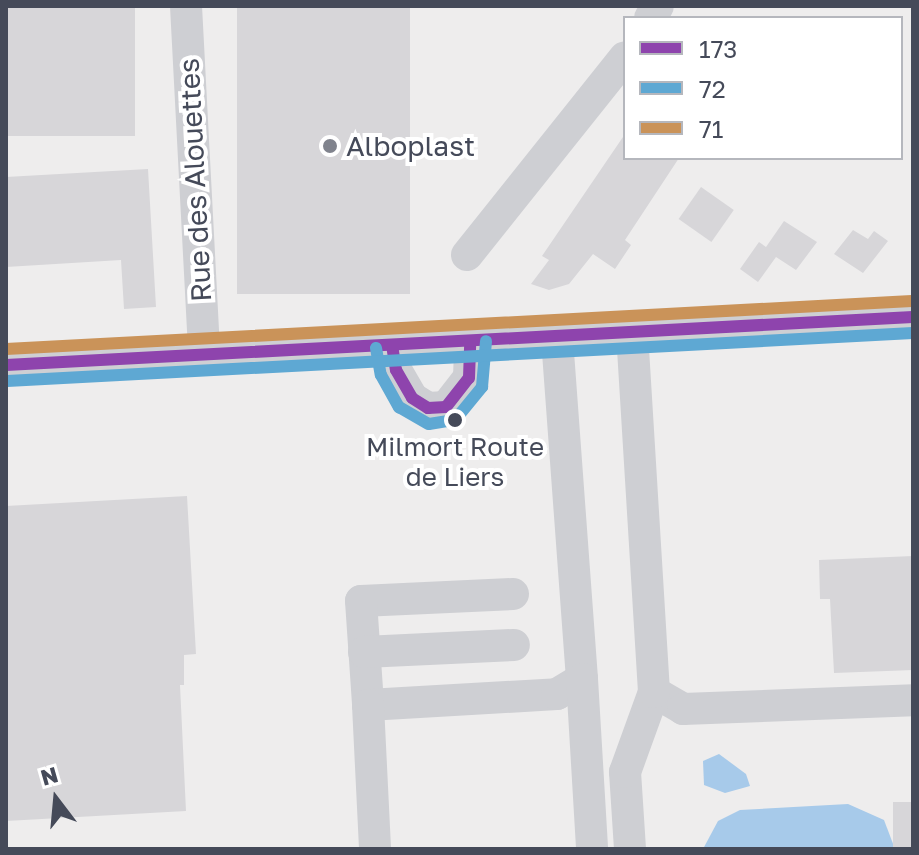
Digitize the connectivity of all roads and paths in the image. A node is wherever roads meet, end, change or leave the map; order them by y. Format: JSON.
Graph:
{"nodes":[{"id":1,"x":186,"y":6,"type":"edge"},
{"id":2,"x":623,"y":60,"type":"edge"},
{"id":3,"x":467,"y":255,"type":"dead end"},
{"id":4,"x":913,"y":317,"type":"edge"},
{"id":5,"x":632,"y":333,"type":"junction"},
{"id":6,"x":557,"y":337,"type":"junction"},
{"id":7,"x":470,"y":341,"type":"junction"},
{"id":8,"x":392,"y":345,"type":"junction"},
{"id":9,"x":204,"y":354,"type":"junction"},
{"id":10,"x":6,"y":365,"type":"edge"},
{"id":11,"x":513,"y":594,"type":"dead end"},
{"id":12,"x":514,"y":645,"type":"dead end"},
{"id":13,"x":364,"y":652,"type":"junction"},
{"id":14,"x":582,"y":679,"type":"junction"},
{"id":15,"x":654,"y":692,"type":"junction"},
{"id":16,"x":913,"y":700,"type":"edge"},
{"id":17,"x":368,"y":705,"type":"junction"},
{"id":18,"x":375,"y":849,"type":"edge"},
{"id":19,"x":592,"y":849,"type":"edge"},
{"id":20,"x":630,"y":849,"type":"edge"}],
"edges":[{"from":1,"to":9,"type":"street","name":"Rue des Alouettes"},
{"from":2,"to":3,"type":"street"},
{"from":4,"to":5,"type":"street"},
{"from":5,"to":6,"type":"street"},
{"from":5,"to":15,"type":"street"},
{"from":6,"to":7,"type":"street"},
{"from":6,"to":14,"type":"street"},
{"from":7,"to":8,"type":"street"},
{"from":7,"to":8,"type":"street"},
{"from":8,"to":9,"type":"street"},
{"from":9,"to":10,"type":"street"},
{"from":11,"to":13,"type":"street"},
{"from":12,"to":13,"type":"street"},
{"from":13,"to":17,"type":"street"},
{"from":14,"to":17,"type":"street"},
{"from":14,"to":19,"type":"street"},
{"from":15,"to":16,"type":"street"},
{"from":15,"to":20,"type":"street"},
{"from":17,"to":18,"type":"street"}]}
